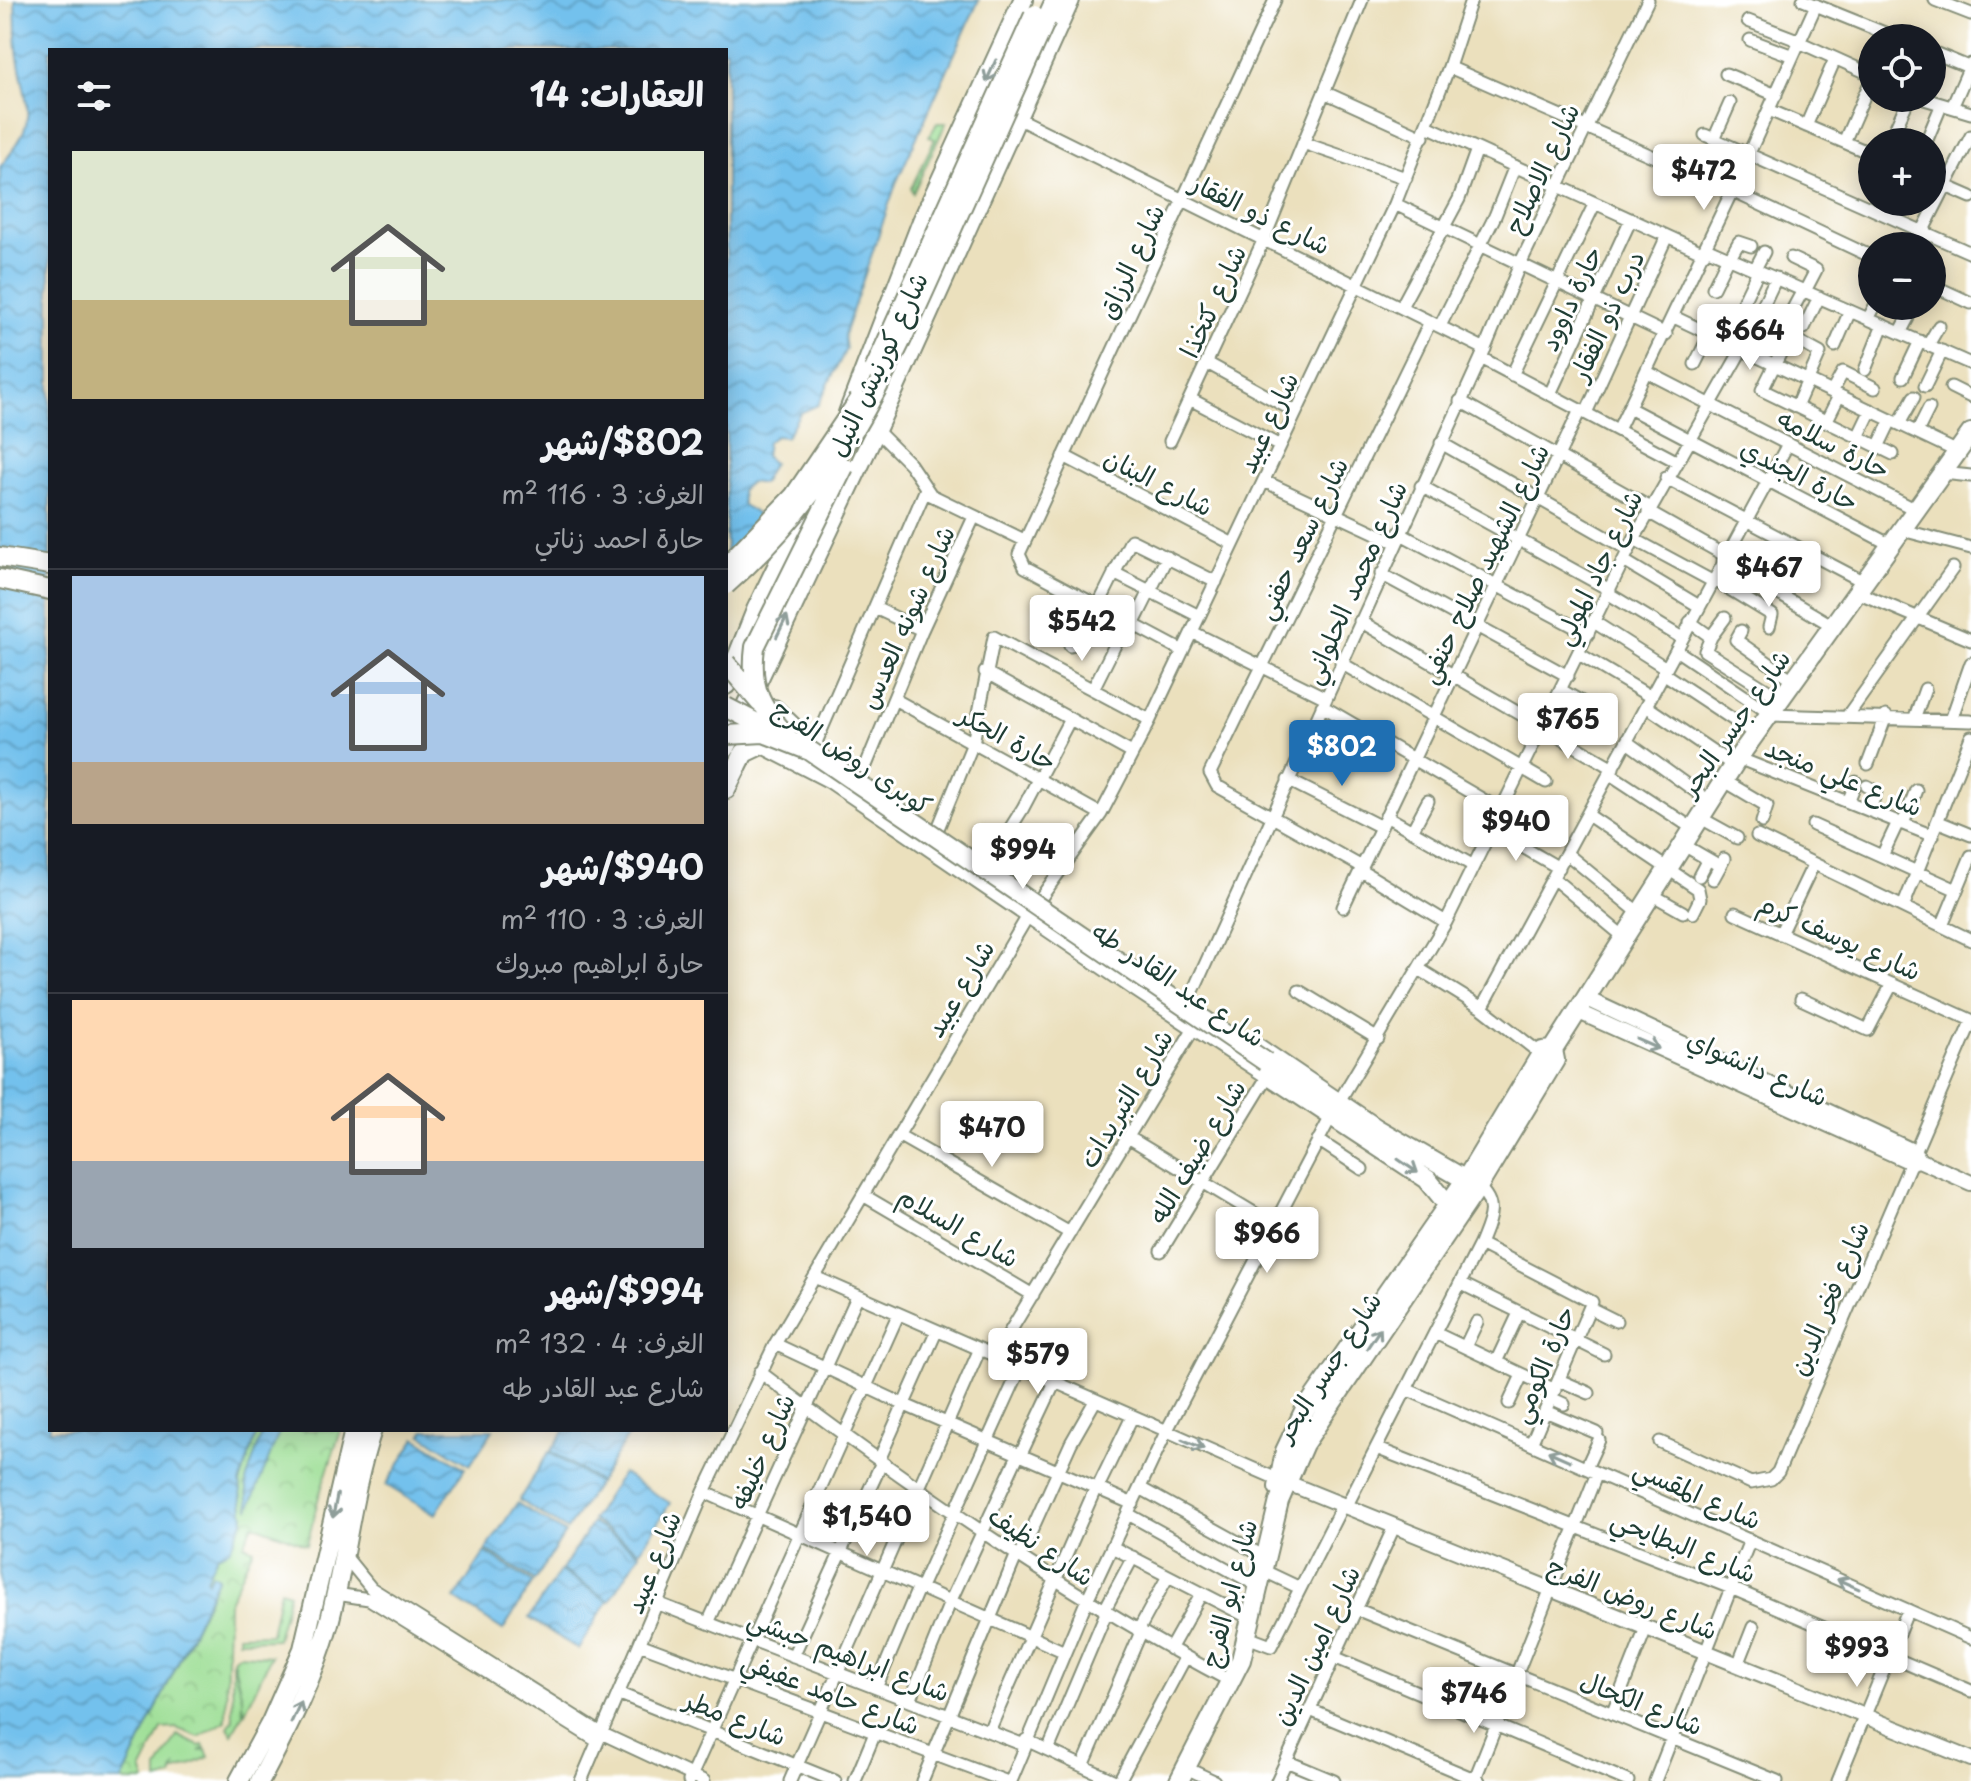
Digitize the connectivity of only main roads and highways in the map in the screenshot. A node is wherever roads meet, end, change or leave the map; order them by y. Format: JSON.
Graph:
{"nodes":[{"id":1,"x":1055,"y":0,"type":"edge"},
{"id":2,"x":1070,"y":0,"type":"edge"},
{"id":3,"x":1036,"y":9,"type":"edge"},
{"id":4,"x":895,"y":294,"type":"junction"},
{"id":5,"x":1971,"y":433,"type":"edge"},
{"id":6,"x":4,"y":555,"type":"edge"},
{"id":7,"x":728,"y":564,"type":"edge"},
{"id":8,"x":48,"y":565,"type":"edge"},
{"id":9,"x":0,"y":579,"type":"edge"},
{"id":10,"x":728,"y":583,"type":"edge"},
{"id":11,"x":48,"y":590,"type":"edge"},
{"id":12,"x":48,"y":590,"type":"edge"},
{"id":13,"x":0,"y":593,"type":"edge"},
{"id":14,"x":728,"y":665,"type":"edge"},
{"id":15,"x":759,"y":673,"type":"junction"},
{"id":16,"x":728,"y":680,"type":"edge"},
{"id":17,"x":728,"y":708,"type":"edge"},
{"id":18,"x":728,"y":735,"type":"edge"},
{"id":19,"x":728,"y":743,"type":"edge"},
{"id":20,"x":804,"y":746,"type":"junction"},
{"id":21,"x":728,"y":785,"type":"edge"},
{"id":22,"x":984,"y":883,"type":"junction"},
{"id":23,"x":1267,"y":1068,"type":"junction"},
{"id":24,"x":1298,"y":1076,"type":"junction"},
{"id":25,"x":1334,"y":1109,"type":"junction"},
{"id":26,"x":1464,"y":1179,"type":"junction"},
{"id":27,"x":1443,"y":1197,"type":"junction"},
{"id":28,"x":354,"y":1432,"type":"edge"},
{"id":29,"x":371,"y":1432,"type":"edge"},
{"id":30,"x":1282,"y":1481,"type":"junction"},
{"id":31,"x":1279,"y":1501,"type":"joint"},
{"id":32,"x":1182,"y":1775,"type":"edge"},
{"id":33,"x":239,"y":1781,"type":"edge"},
{"id":34,"x":260,"y":1781,"type":"edge"}],
"edges":[{"from":1,"to":3,"type":"main road"},
{"from":15,"to":2,"type":"main road","name":"شارع كورنيش النيل","one_way":true},
{"from":3,"to":4,"type":"main road","name":"شارع كورنيش النيل","one_way":true},
{"from":3,"to":7,"type":"main road","bridge":true},
{"from":3,"to":10,"type":"main road","bridge":true},
{"from":4,"to":16,"type":"main road","name":"شارع كورنيش النيل"},
{"from":4,"to":20,"type":"main road","bridge":true},
{"from":5,"to":26,"type":"main road","name":"شارع جسر البحر"},
{"from":6,"to":8,"type":"main road"},
{"from":9,"to":11,"type":"main road"},
{"from":12,"to":13,"type":"main road"},
{"from":14,"to":20,"type":"main road","name":"كوبرى روض الفرج","bridge":true},
{"from":15,"to":19,"type":"main road","name":"شارع كورنيش النيل"},
{"from":15,"to":20,"type":"main road","name":"شارع عبد القادر طه"},
{"from":17,"to":20,"type":"main road","name":"كوبرى روض الفرج","bridge":true},
{"from":18,"to":20,"type":"main road","bridge":true},
{"from":20,"to":22,"type":"main road","name":"كوبرى روض الفرج","bridge":true},
{"from":20,"to":23,"type":"main road","name":"كوبرى روض الفرج","bridge":true},
{"from":20,"to":24,"type":"main road","name":"شارع عبد القادر طه"},
{"from":21,"to":22,"type":"main road","name":"شارع عبد القادر طه"},
{"from":22,"to":23,"type":"main road","name":"شارع عبد القادر طه"},
{"from":23,"to":24,"type":"main road","name":"كوبرى روض الفرج"},
{"from":23,"to":25,"type":"main road","name":"شارع عبد القادر طه"},
{"from":24,"to":25,"type":"main road","name":"شارع عبد القادر طه"},
{"from":25,"to":26,"type":"main road","name":"شارع عبد القادر طه"},
{"from":25,"to":27,"type":"main road","name":"شارع عبد القادر طه","one_way":true},
{"from":26,"to":27,"type":"main road","name":"شارع جسر البحر"},
{"from":30,"to":26,"type":"main road","name":"شارع جسر البحر","one_way":true},
{"from":27,"to":30,"type":"main road","name":"شارع جسر البحر"},
{"from":28,"to":33,"type":"main road","one_way":true},
{"from":34,"to":29,"type":"main road","one_way":true},
{"from":30,"to":31,"type":"main road","name":"شارع جسر البحر"},
{"from":31,"to":32,"type":"main road","name":"شارع ابو الفرج"}]}
